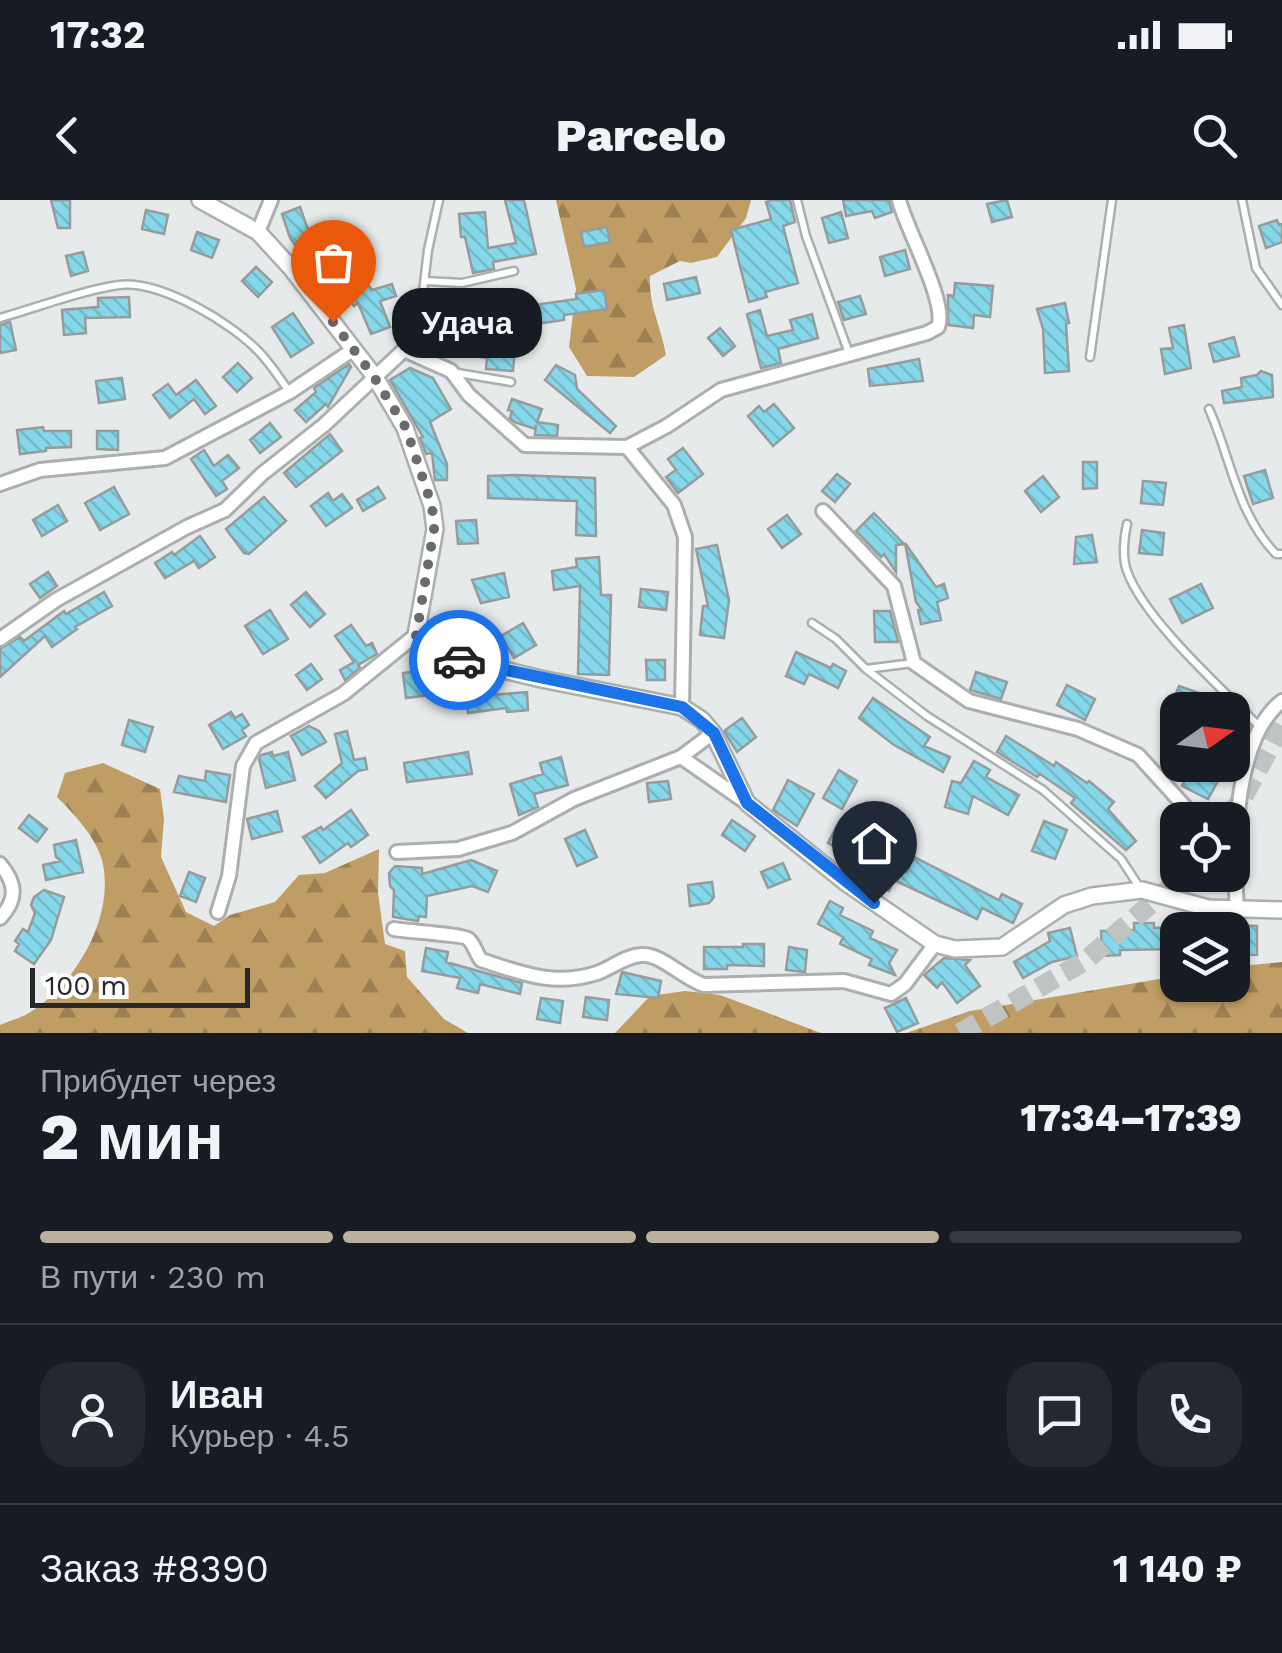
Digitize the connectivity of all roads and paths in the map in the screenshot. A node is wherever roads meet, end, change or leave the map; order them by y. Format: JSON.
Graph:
{"nodes":[{"id":1,"x":200,"y":200,"type":"edge"},
{"id":2,"x":271,"y":200,"type":"edge"},
{"id":3,"x":439,"y":200,"type":"edge"},
{"id":4,"x":797,"y":200,"type":"edge"},
{"id":5,"x":899,"y":200,"type":"edge"},
{"id":6,"x":1112,"y":200,"type":"edge"},
{"id":7,"x":1242,"y":200,"type":"edge"},
{"id":8,"x":258,"y":232,"type":"junction"},
{"id":9,"x":514,"y":271,"type":"dead end"},
{"id":10,"x":425,"y":281,"type":"junction"},
{"id":11,"x":1282,"y":305,"type":"edge"},
{"id":12,"x":0,"y":318,"type":"edge"},
{"id":13,"x":354,"y":349,"type":"junction"},
{"id":14,"x":404,"y":350,"type":"junction"},
{"id":15,"x":850,"y":357,"type":"junction"},
{"id":16,"x":1090,"y":357,"type":"dead end"},
{"id":17,"x":451,"y":372,"type":"junction"},
{"id":18,"x":374,"y":377,"type":"junction"},
{"id":19,"x":511,"y":382,"type":"dead end"},
{"id":20,"x":290,"y":392,"type":"junction"},
{"id":21,"x":1209,"y":409,"type":"dead end"},
{"id":22,"x":627,"y":447,"type":"junction"},
{"id":23,"x":0,"y":484,"type":"edge"},
{"id":24,"x":823,"y":511,"type":"dead end"},
{"id":25,"x":1127,"y":524,"type":"dead end"},
{"id":26,"x":1282,"y":554,"type":"edge"},
{"id":27,"x":812,"y":623,"type":"dead end"},
{"id":28,"x":416,"y":636,"type":"junction"},
{"id":29,"x":0,"y":639,"type":"edge"},
{"id":30,"x":914,"y":662,"type":"junction"},
{"id":31,"x":866,"y":668,"type":"junction"},
{"id":32,"x":1282,"y":700,"type":"edge"},
{"id":33,"x":682,"y":707,"type":"junction"},
{"id":34,"x":1260,"y":727,"type":"junction"},
{"id":35,"x":714,"y":733,"type":"junction"},
{"id":36,"x":681,"y":757,"type":"junction"},
{"id":37,"x":1181,"y":802,"type":"edge"},
{"id":38,"x":1241,"y":802,"type":"edge"},
{"id":39,"x":747,"y":803,"type":"junction"},
{"id":40,"x":397,"y":852,"type":"dead end"},
{"id":41,"x":0,"y":864,"type":"edge"},
{"id":42,"x":1142,"y":890,"type":"junction"},
{"id":43,"x":1236,"y":892,"type":"edge"},
{"id":44,"x":1282,"y":910,"type":"edge"},
{"id":45,"x":1237,"y":911,"type":"junction"},
{"id":46,"x":218,"y":912,"type":"dead end"},
{"id":47,"x":0,"y":918,"type":"edge"},
{"id":48,"x":394,"y":929,"type":"dead end"},
{"id":49,"x":935,"y":944,"type":"junction"}],
"edges":[{"from":1,"to":8,"type":"street"},
{"from":2,"to":8,"type":"street"},
{"from":3,"to":10,"type":"lane"},
{"from":4,"to":15,"type":"lane"},
{"from":5,"to":15,"type":"street"},
{"from":6,"to":16,"type":"lane"},
{"from":7,"to":11,"type":"lane"},
{"from":8,"to":13,"type":"street"},
{"from":9,"to":10,"type":"lane"},
{"from":10,"to":14,"type":"lane"},
{"from":12,"to":20,"type":"lane"},
{"from":13,"to":18,"type":"street"},
{"from":13,"to":20,"type":"street"},
{"from":14,"to":17,"type":"street"},
{"from":14,"to":18,"type":"street"},
{"from":15,"to":22,"type":"street"},
{"from":17,"to":19,"type":"lane"},
{"from":17,"to":22,"type":"street"},
{"from":18,"to":28,"type":"street"},
{"from":18,"to":29,"type":"street"},
{"from":20,"to":23,"type":"street"},
{"from":21,"to":26,"type":"lane"},
{"from":22,"to":33,"type":"street"},
{"from":24,"to":30,"type":"street"},
{"from":25,"to":34,"type":"lane"},
{"from":27,"to":31,"type":"lane"},
{"from":28,"to":33,"type":"street"},
{"from":28,"to":46,"type":"street"},
{"from":30,"to":31,"type":"lane"},
{"from":30,"to":37,"type":"street"},
{"from":31,"to":42,"type":"lane"},
{"from":32,"to":34,"type":"street"},
{"from":33,"to":35,"type":"street"},
{"from":34,"to":38,"type":"street"},
{"from":35,"to":36,"type":"street"},
{"from":35,"to":39,"type":"street"},
{"from":36,"to":39,"type":"street"},
{"from":36,"to":40,"type":"street"},
{"from":39,"to":49,"type":"street"},
{"from":41,"to":47,"type":"street"},
{"from":42,"to":45,"type":"street"},
{"from":42,"to":49,"type":"street"},
{"from":43,"to":45,"type":"street"},
{"from":44,"to":45,"type":"street"},
{"from":48,"to":49,"type":"street"}]}
